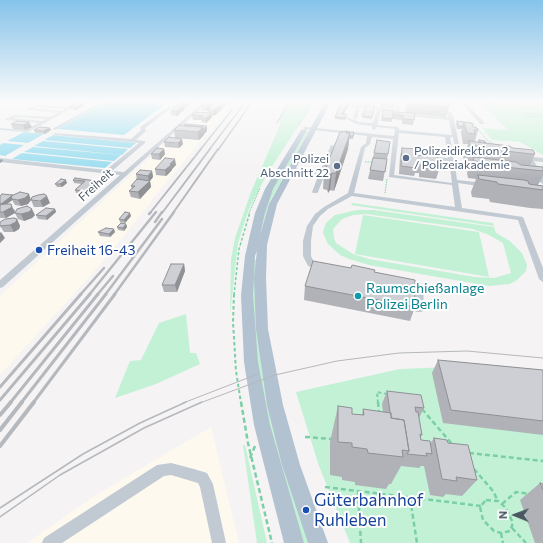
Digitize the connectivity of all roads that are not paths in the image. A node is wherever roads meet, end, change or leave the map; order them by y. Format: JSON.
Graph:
{"nodes":[{"id":1,"x":33,"y":127,"type":"edge"},
{"id":2,"x":61,"y":127,"type":"edge"},
{"id":3,"x":143,"y":127,"type":"edge"},
{"id":4,"x":177,"y":127,"type":"edge"},
{"id":5,"x":309,"y":127,"type":"edge"},
{"id":6,"x":309,"y":127,"type":"edge"},
{"id":7,"x":325,"y":127,"type":"edge"},
{"id":8,"x":375,"y":127,"type":"edge"},
{"id":9,"x":394,"y":127,"type":"edge"},
{"id":10,"x":453,"y":127,"type":"edge"},
{"id":11,"x":0,"y":129,"type":"edge"},
{"id":12,"x":372,"y":135,"type":"junction"},
{"id":13,"x":448,"y":136,"type":"junction"},
{"id":14,"x":455,"y":137,"type":"junction"},
{"id":15,"x":396,"y":139,"type":"junction"},
{"id":16,"x":378,"y":140,"type":"edge"},
{"id":17,"x":132,"y":141,"type":"junction"},
{"id":18,"x":368,"y":144,"type":"junction"},
{"id":19,"x":374,"y":145,"type":"edge"},
{"id":20,"x":333,"y":146,"type":"edge"},
{"id":21,"x":388,"y":146,"type":"edge"},
{"id":22,"x":450,"y":150,"type":"junction"},
{"id":23,"x":458,"y":150,"type":"junction"},
{"id":24,"x":480,"y":153,"type":"edge"},
{"id":25,"x":394,"y":154,"type":"junction"},
{"id":26,"x":400,"y":155,"type":"edge"},
{"id":27,"x":298,"y":156,"type":"junction"},
{"id":28,"x":419,"y":157,"type":"edge"},
{"id":29,"x":516,"y":157,"type":"edge"},
{"id":30,"x":530,"y":158,"type":"junction"},
{"id":31,"x":328,"y":159,"type":"junction"},
{"id":32,"x":0,"y":160,"type":"edge"},
{"id":33,"x":543,"y":160,"type":"edge"},
{"id":34,"x":452,"y":162,"type":"junction"},
{"id":35,"x":491,"y":168,"type":"edge"},
{"id":36,"x":290,"y":170,"type":"junction"},
{"id":37,"x":107,"y":172,"type":"junction"},
{"id":38,"x":322,"y":173,"type":"junction"},
{"id":39,"x":531,"y":173,"type":"edge"},
{"id":40,"x":125,"y":174,"type":"junction"},
{"id":41,"x":539,"y":174,"type":"junction"},
{"id":42,"x":452,"y":182,"type":"junction"},
{"id":43,"x":543,"y":182,"type":"edge"},
{"id":44,"x":491,"y":185,"type":"edge"},
{"id":45,"x":315,"y":192,"type":"dead end"},
{"id":46,"x":351,"y":194,"type":"junction"},
{"id":47,"x":459,"y":209,"type":"junction"},
{"id":48,"x":255,"y":256,"type":"junction"},
{"id":49,"x":330,"y":269,"type":"edge"},
{"id":50,"x":543,"y":279,"type":"edge"},
{"id":51,"x":398,"y":281,"type":"edge"},
{"id":52,"x":0,"y":285,"type":"edge"},
{"id":53,"x":419,"y":310,"type":"dead end"},
{"id":54,"x":49,"y":543,"type":"edge"},
{"id":55,"x":219,"y":543,"type":"edge"},
{"id":56,"x":294,"y":543,"type":"edge"},
{"id":57,"x":318,"y":543,"type":"edge"}],
"edges":[{"from":1,"to":11,"type":"street"},
{"from":2,"to":17,"type":"street"},
{"from":3,"to":17,"type":"street"},
{"from":4,"to":40,"type":"street","name":"Freiheit"},
{"from":5,"to":27,"type":"main road"},
{"from":6,"to":48,"type":"main road"},
{"from":7,"to":12,"type":"street"},
{"from":8,"to":12,"type":"street"},
{"from":9,"to":15,"type":"street"},
{"from":10,"to":14,"type":"street"},
{"from":12,"to":15,"type":"street"},
{"from":12,"to":18,"type":"street"},
{"from":13,"to":14,"type":"street"},
{"from":13,"to":15,"type":"street"},
{"from":13,"to":22,"type":"street"},
{"from":14,"to":23,"type":"street"},
{"from":15,"to":16,"type":"street"},
{"from":15,"to":21,"type":"street"},
{"from":15,"to":25,"type":"street"},
{"from":17,"to":37,"type":"street"},
{"from":18,"to":19,"type":"street"},
{"from":18,"to":46,"type":"street"},
{"from":20,"to":31,"type":"street"},
{"from":22,"to":23,"type":"street"},
{"from":22,"to":34,"type":"street"},
{"from":23,"to":24,"type":"street"},
{"from":25,"to":26,"type":"street"},
{"from":25,"to":42,"type":"street"},
{"from":27,"to":31,"type":"street"},
{"from":27,"to":36,"type":"main road"},
{"from":28,"to":34,"type":"street"},
{"from":29,"to":30,"type":"street"},
{"from":30,"to":33,"type":"street"},
{"from":30,"to":41,"type":"street"},
{"from":31,"to":38,"type":"street"},
{"from":32,"to":37,"type":"street"},
{"from":34,"to":35,"type":"street"},
{"from":34,"to":42,"type":"street"},
{"from":36,"to":38,"type":"street"},
{"from":36,"to":48,"type":"main road"},
{"from":37,"to":40,"type":"street"},
{"from":38,"to":45,"type":"street"},
{"from":39,"to":41,"type":"street"},
{"from":40,"to":52,"type":"street","name":"Freiheit"},
{"from":41,"to":43,"type":"street"},
{"from":42,"to":44,"type":"street"},
{"from":42,"to":47,"type":"street"},
{"from":46,"to":47,"type":"street"},
{"from":46,"to":49,"type":"street"},
{"from":47,"to":50,"type":"street"},
{"from":48,"to":56,"type":"main road"},
{"from":48,"to":57,"type":"main road"},
{"from":51,"to":53,"type":"street"},
{"from":54,"to":55,"type":"street"}]}
